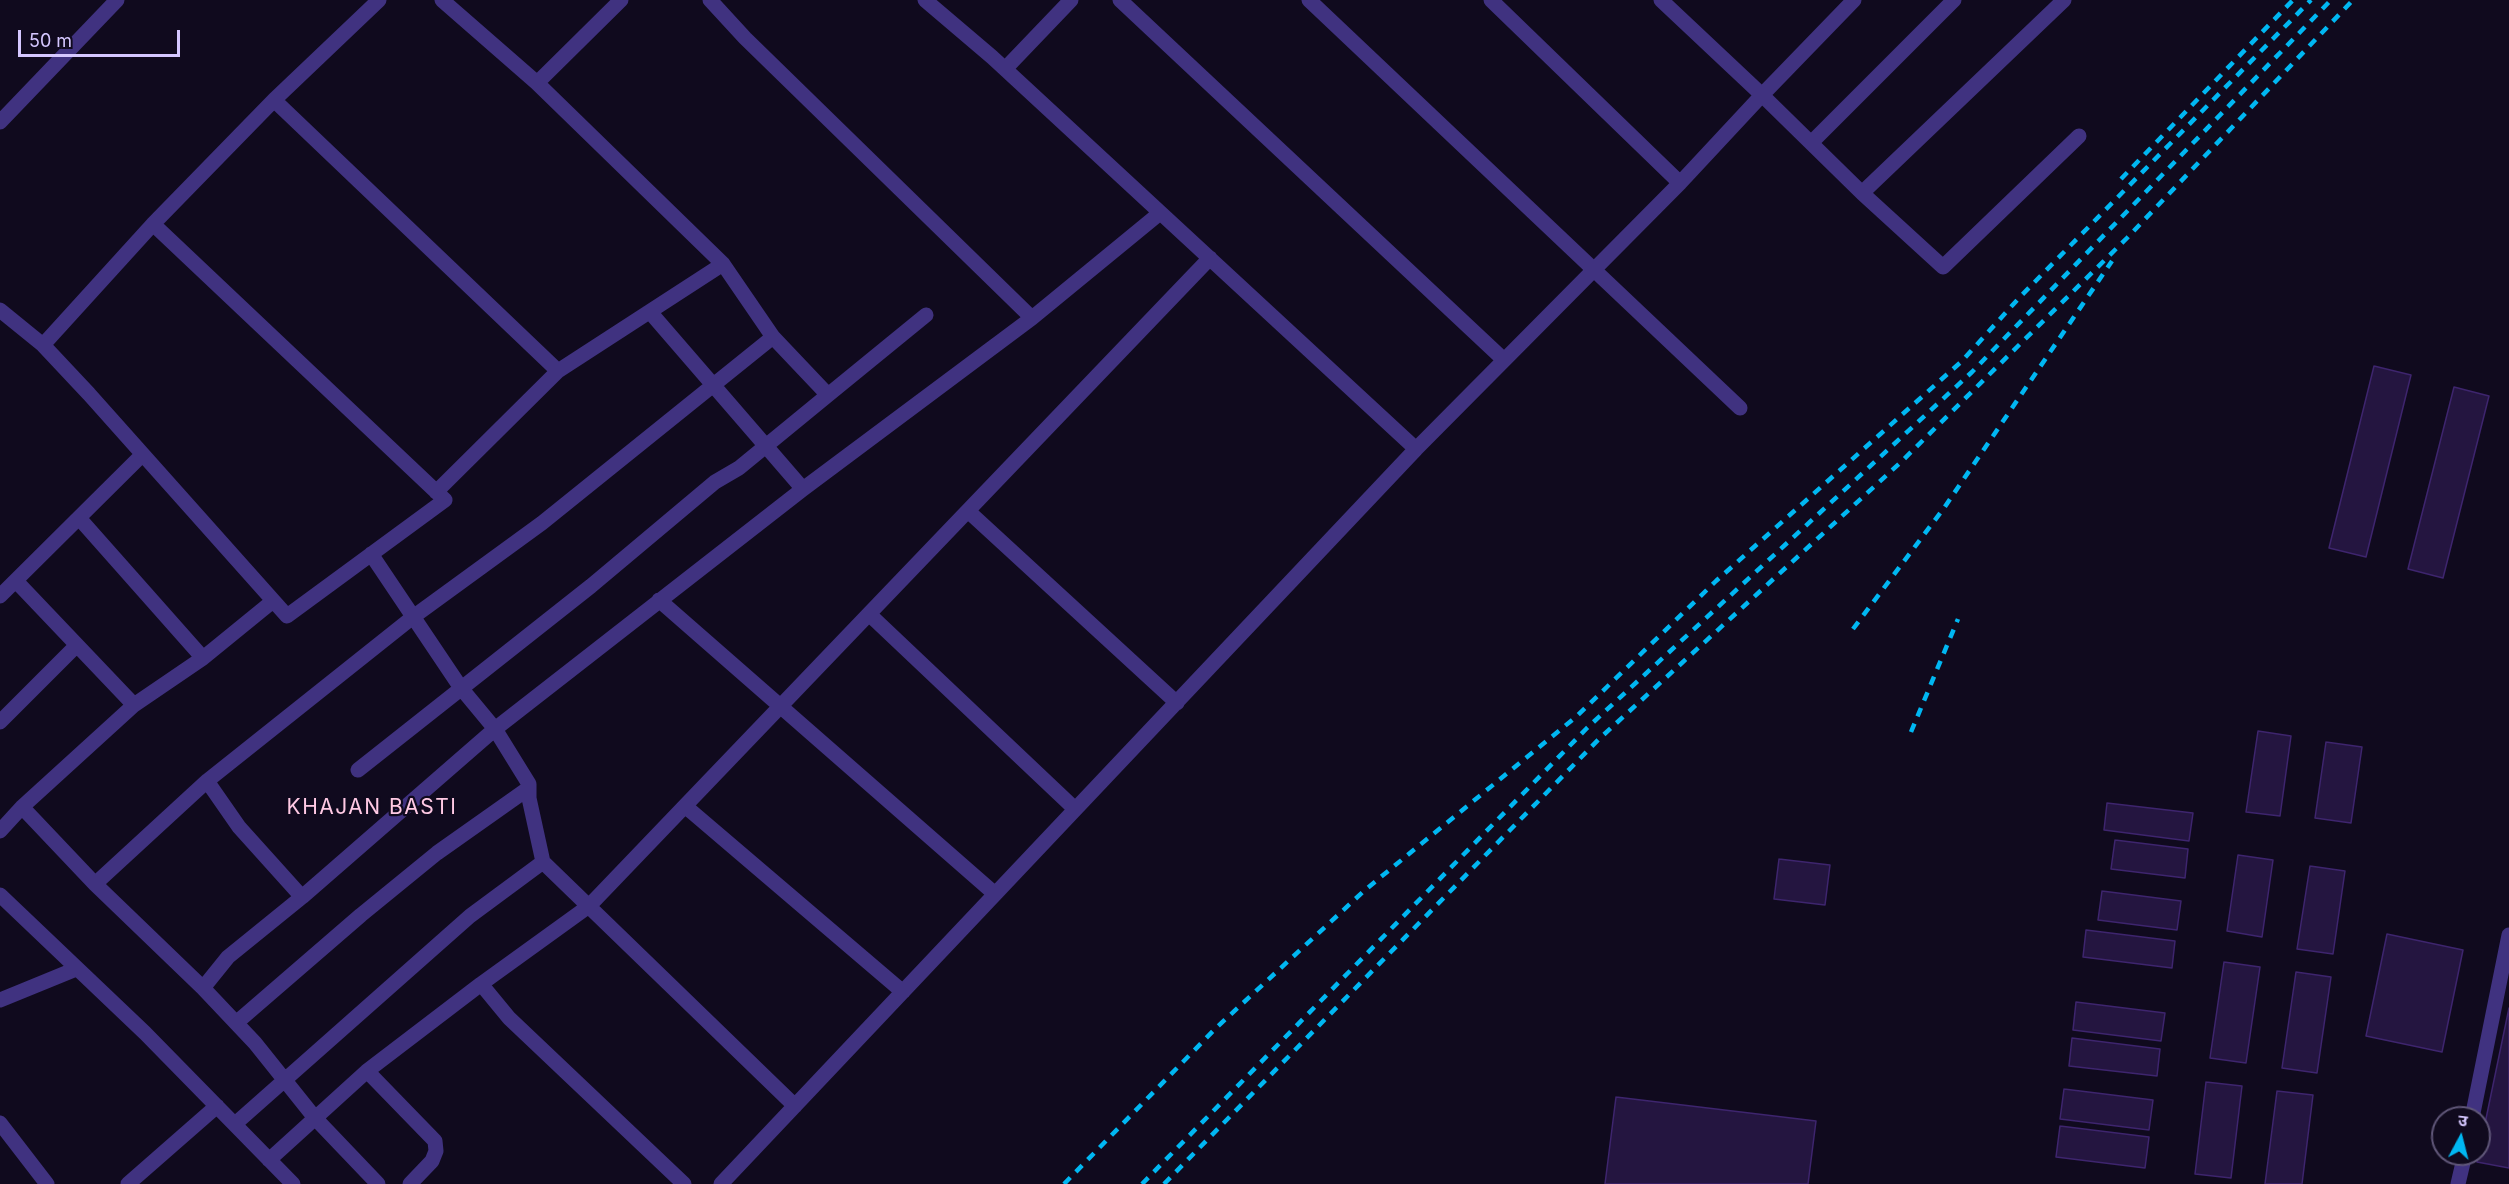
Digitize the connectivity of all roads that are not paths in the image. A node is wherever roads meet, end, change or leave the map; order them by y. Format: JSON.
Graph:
{"nodes":[{"id":1,"x":117,"y":0,"type":"edge"},
{"id":2,"x":379,"y":0,"type":"edge"},
{"id":3,"x":442,"y":0,"type":"edge"},
{"id":4,"x":621,"y":0,"type":"edge"},
{"id":5,"x":710,"y":0,"type":"edge"},
{"id":6,"x":925,"y":0,"type":"edge"},
{"id":7,"x":1071,"y":0,"type":"edge"},
{"id":8,"x":1120,"y":0,"type":"edge"},
{"id":9,"x":1309,"y":0,"type":"edge"},
{"id":10,"x":1491,"y":0,"type":"edge"},
{"id":11,"x":1661,"y":0,"type":"edge"},
{"id":12,"x":1854,"y":0,"type":"edge"},
{"id":13,"x":1954,"y":0,"type":"edge"},
{"id":14,"x":2064,"y":0,"type":"edge"},
{"id":15,"x":1005,"y":69,"type":"junction"},
{"id":16,"x":537,"y":83,"type":"junction"},
{"id":17,"x":1762,"y":95,"type":"junction"},
{"id":18,"x":274,"y":100,"type":"junction"},
{"id":19,"x":0,"y":122,"type":"edge"},
{"id":20,"x":2079,"y":136,"type":"dead end"},
{"id":21,"x":1810,"y":143,"type":"junction"},
{"id":22,"x":1680,"y":183,"type":"junction"},
{"id":23,"x":1862,"y":194,"type":"junction"},
{"id":24,"x":1160,"y":213,"type":"junction"},
{"id":25,"x":153,"y":224,"type":"junction"},
{"id":26,"x":1209,"y":258,"type":"junction"},
{"id":27,"x":723,"y":264,"type":"junction"},
{"id":28,"x":1593,"y":271,"type":"junction"},
{"id":29,"x":0,"y":310,"type":"edge"},
{"id":30,"x":650,"y":312,"type":"junction"},
{"id":31,"x":927,"y":315,"type":"dead end"},
{"id":32,"x":1032,"y":318,"type":"junction"},
{"id":33,"x":774,"y":337,"type":"junction"},
{"id":34,"x":43,"y":345,"type":"junction"},
{"id":35,"x":1504,"y":360,"type":"junction"},
{"id":36,"x":558,"y":371,"type":"junction"},
{"id":37,"x":714,"y":384,"type":"junction"},
{"id":38,"x":828,"y":394,"type":"junction"},
{"id":39,"x":1740,"y":408,"type":"dead end"},
{"id":40,"x":765,"y":447,"type":"junction"},
{"id":41,"x":1416,"y":449,"type":"junction"},
{"id":42,"x":142,"y":456,"type":"junction"},
{"id":43,"x":803,"y":489,"type":"junction"},
{"id":44,"x":436,"y":492,"type":"junction"},
{"id":45,"x":968,"y":511,"type":"junction"},
{"id":46,"x":79,"y":518,"type":"junction"},
{"id":47,"x":371,"y":554,"type":"junction"},
{"id":48,"x":16,"y":581,"type":"junction"},
{"id":49,"x":0,"y":597,"type":"edge"},
{"id":50,"x":659,"y":600,"type":"junction"},
{"id":51,"x":273,"y":601,"type":"junction"},
{"id":52,"x":869,"y":614,"type":"junction"},
{"id":53,"x":413,"y":617,"type":"junction"},
{"id":54,"x":77,"y":645,"type":"junction"},
{"id":55,"x":203,"y":658,"type":"junction"},
{"id":56,"x":461,"y":688,"type":"junction"},
{"id":57,"x":1177,"y":703,"type":"junction"},
{"id":58,"x":134,"y":705,"type":"junction"},
{"id":59,"x":781,"y":706,"type":"junction"},
{"id":60,"x":0,"y":722,"type":"edge"},
{"id":61,"x":495,"y":729,"type":"junction"},
{"id":62,"x":358,"y":770,"type":"dead end"},
{"id":63,"x":207,"y":781,"type":"junction"},
{"id":64,"x":529,"y":788,"type":"junction"},
{"id":65,"x":685,"y":806,"type":"junction"},
{"id":66,"x":22,"y":807,"type":"junction"},
{"id":67,"x":1075,"y":809,"type":"junction"},
{"id":68,"x":0,"y":831,"type":"edge"},
{"id":69,"x":543,"y":862,"type":"junction"},
{"id":70,"x":95,"y":884,"type":"junction"},
{"id":71,"x":996,"y":894,"type":"junction"},
{"id":72,"x":0,"y":895,"type":"edge"},
{"id":73,"x":302,"y":897,"type":"junction"},
{"id":74,"x":589,"y":906,"type":"junction"},
{"id":75,"x":2509,"y":935,"type":"edge"},
{"id":76,"x":76,"y":969,"type":"junction"},
{"id":77,"x":481,"y":984,"type":"junction"},
{"id":78,"x":203,"y":988,"type":"junction"},
{"id":79,"x":903,"y":992,"type":"junction"},
{"id":80,"x":0,"y":1000,"type":"edge"},
{"id":81,"x":236,"y":1023,"type":"junction"},
{"id":82,"x":367,"y":1071,"type":"junction"},
{"id":83,"x":285,"y":1080,"type":"junction"},
{"id":84,"x":217,"y":1106,"type":"junction"},
{"id":85,"x":795,"y":1106,"type":"junction"},
{"id":86,"x":2474,"y":1106,"type":"edge"},
{"id":87,"x":315,"y":1118,"type":"junction"},
{"id":88,"x":0,"y":1123,"type":"edge"},
{"id":89,"x":235,"y":1124,"type":"junction"},
{"id":90,"x":269,"y":1160,"type":"junction"},
{"id":91,"x":2462,"y":1166,"type":"edge"},
{"id":92,"x":47,"y":1184,"type":"edge"},
{"id":93,"x":128,"y":1184,"type":"edge"},
{"id":94,"x":293,"y":1184,"type":"edge"},
{"id":95,"x":378,"y":1184,"type":"edge"},
{"id":96,"x":410,"y":1184,"type":"edge"},
{"id":97,"x":684,"y":1184,"type":"edge"},
{"id":98,"x":721,"y":1184,"type":"edge"},
{"id":99,"x":2458,"y":1184,"type":"edge"}],
"edges":[{"from":1,"to":19,"type":"street"},
{"from":2,"to":18,"type":"street"},
{"from":3,"to":16,"type":"street"},
{"from":4,"to":16,"type":"street"},
{"from":5,"to":32,"type":"street"},
{"from":6,"to":15,"type":"street"},
{"from":7,"to":15,"type":"street"},
{"from":8,"to":35,"type":"street"},
{"from":9,"to":28,"type":"street"},
{"from":10,"to":22,"type":"street"},
{"from":11,"to":17,"type":"street"},
{"from":12,"to":17,"type":"street"},
{"from":13,"to":21,"type":"street"},
{"from":14,"to":23,"type":"street"},
{"from":15,"to":24,"type":"street"},
{"from":16,"to":27,"type":"street"},
{"from":17,"to":21,"type":"street"},
{"from":17,"to":22,"type":"street"},
{"from":18,"to":25,"type":"street"},
{"from":18,"to":36,"type":"street"},
{"from":20,"to":23,"type":"street"},
{"from":21,"to":23,"type":"street"},
{"from":22,"to":28,"type":"street"},
{"from":24,"to":26,"type":"street"},
{"from":24,"to":32,"type":"street"},
{"from":25,"to":34,"type":"street"},
{"from":25,"to":44,"type":"street"},
{"from":26,"to":41,"type":"street"},
{"from":26,"to":45,"type":"street"},
{"from":27,"to":30,"type":"street"},
{"from":27,"to":33,"type":"street"},
{"from":28,"to":35,"type":"street"},
{"from":28,"to":39,"type":"street"},
{"from":29,"to":34,"type":"street"},
{"from":30,"to":36,"type":"street"},
{"from":30,"to":37,"type":"street"},
{"from":31,"to":38,"type":"street"},
{"from":32,"to":43,"type":"street"},
{"from":33,"to":37,"type":"street"},
{"from":33,"to":38,"type":"street"},
{"from":34,"to":42,"type":"street"},
{"from":35,"to":41,"type":"street"},
{"from":36,"to":44,"type":"street"},
{"from":37,"to":40,"type":"street"},
{"from":37,"to":53,"type":"street"},
{"from":38,"to":40,"type":"street"},
{"from":40,"to":43,"type":"street"},
{"from":40,"to":56,"type":"street"},
{"from":41,"to":57,"type":"street"},
{"from":42,"to":46,"type":"street"},
{"from":42,"to":51,"type":"street"},
{"from":43,"to":50,"type":"street"},
{"from":44,"to":47,"type":"street"},
{"from":45,"to":52,"type":"street"},
{"from":45,"to":57,"type":"street"},
{"from":46,"to":48,"type":"street"},
{"from":46,"to":55,"type":"street"},
{"from":47,"to":51,"type":"street"},
{"from":47,"to":53,"type":"street"},
{"from":48,"to":49,"type":"street"},
{"from":48,"to":54,"type":"street"},
{"from":50,"to":59,"type":"street"},
{"from":50,"to":61,"type":"street"},
{"from":51,"to":55,"type":"street"},
{"from":52,"to":59,"type":"street"},
{"from":52,"to":67,"type":"street"},
{"from":53,"to":56,"type":"street"},
{"from":53,"to":63,"type":"street"},
{"from":54,"to":58,"type":"street"},
{"from":54,"to":60,"type":"street"},
{"from":55,"to":58,"type":"street"},
{"from":56,"to":61,"type":"street"},
{"from":56,"to":62,"type":"street"},
{"from":57,"to":67,"type":"street"},
{"from":58,"to":66,"type":"street"},
{"from":59,"to":65,"type":"street"},
{"from":59,"to":71,"type":"street"},
{"from":61,"to":64,"type":"street"},
{"from":61,"to":73,"type":"street"},
{"from":63,"to":70,"type":"street"},
{"from":63,"to":73,"type":"street"},
{"from":64,"to":69,"type":"street"},
{"from":64,"to":81,"type":"street"},
{"from":65,"to":74,"type":"street"},
{"from":65,"to":79,"type":"street"},
{"from":66,"to":68,"type":"street"},
{"from":66,"to":70,"type":"street"},
{"from":67,"to":71,"type":"street"},
{"from":69,"to":74,"type":"street"},
{"from":69,"to":83,"type":"street"},
{"from":70,"to":78,"type":"street"},
{"from":71,"to":79,"type":"street"},
{"from":72,"to":76,"type":"street"},
{"from":73,"to":78,"type":"street"},
{"from":74,"to":77,"type":"street"},
{"from":74,"to":85,"type":"street"},
{"from":75,"to":86,"type":"street"},
{"from":76,"to":80,"type":"street"},
{"from":76,"to":84,"type":"street"},
{"from":77,"to":82,"type":"street"},
{"from":77,"to":97,"type":"street"},
{"from":78,"to":81,"type":"street"},
{"from":79,"to":85,"type":"street"},
{"from":81,"to":83,"type":"street"},
{"from":82,"to":87,"type":"street"},
{"from":82,"to":96,"type":"street"},
{"from":83,"to":87,"type":"street"},
{"from":83,"to":89,"type":"street"},
{"from":84,"to":89,"type":"street"},
{"from":84,"to":93,"type":"street"},
{"from":85,"to":98,"type":"street"},
{"from":87,"to":90,"type":"street"},
{"from":87,"to":95,"type":"street"},
{"from":88,"to":92,"type":"street"},
{"from":89,"to":90,"type":"street"},
{"from":90,"to":94,"type":"street"},
{"from":91,"to":99,"type":"street"}]}
